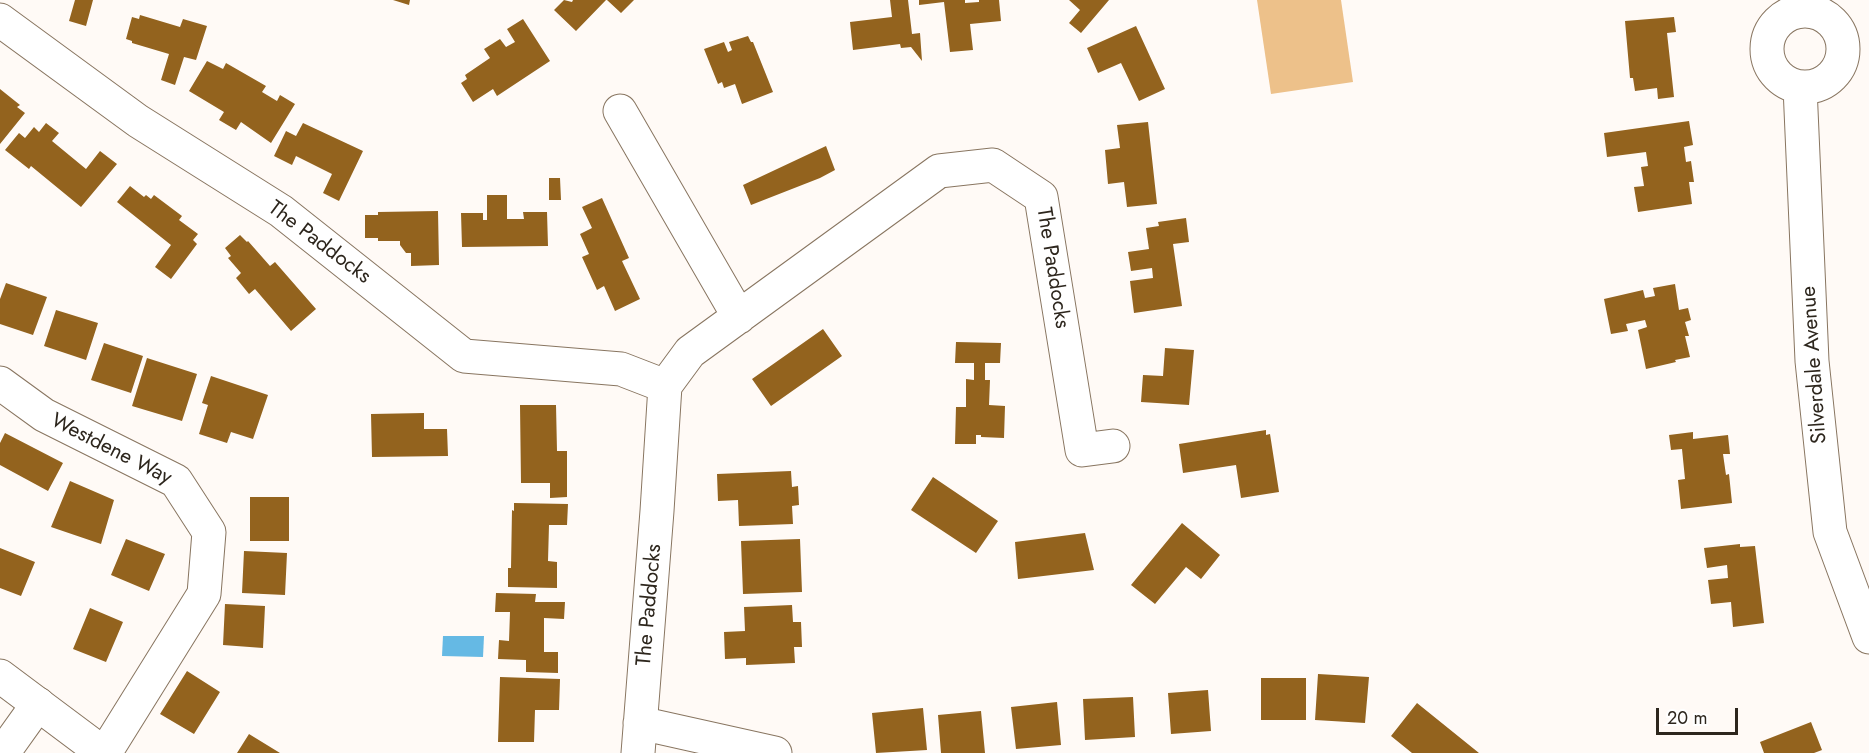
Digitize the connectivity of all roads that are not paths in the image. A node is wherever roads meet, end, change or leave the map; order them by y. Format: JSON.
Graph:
{"nodes":[{"id":1,"x":1776,"y":10,"type":"edge"},
{"id":2,"x":0,"y":20,"type":"edge"},
{"id":3,"x":1855,"y":44,"type":"edge"},
{"id":4,"x":1800,"y":87,"type":"junction"},
{"id":5,"x":620,"y":111,"type":"dead end"},
{"id":6,"x":739,"y":317,"type":"junction"},
{"id":7,"x":0,"y":383,"type":"edge"},
{"id":8,"x":665,"y":386,"type":"junction"},
{"id":9,"x":1113,"y":446,"type":"dead end"},
{"id":10,"x":1869,"y":637,"type":"edge"},
{"id":11,"x":0,"y":675,"type":"edge"},
{"id":12,"x":38,"y":704,"type":"junction"},
{"id":13,"x":639,"y":738,"type":"edge"},
{"id":14,"x":3,"y":753,"type":"edge"},
{"id":15,"x":104,"y":753,"type":"edge"},
{"id":16,"x":775,"y":753,"type":"edge"}],
"edges":[{"from":1,"to":3,"type":"street"},
{"from":1,"to":4,"type":"street"},
{"from":2,"to":8,"type":"street","name":"The Paddocks"},
{"from":3,"to":4,"type":"street"},
{"from":4,"to":10,"type":"street","name":"Silverdale Avenue"},
{"from":5,"to":6,"type":"street"},
{"from":6,"to":8,"type":"street","name":"The Paddocks"},
{"from":6,"to":9,"type":"street","name":"The Paddocks"},
{"from":7,"to":15,"type":"street","name":"Westdene Way"},
{"from":8,"to":13,"type":"street","name":"The Paddocks"},
{"from":11,"to":12,"type":"street"},
{"from":12,"to":14,"type":"street"},
{"from":12,"to":15,"type":"street"},
{"from":13,"to":16,"type":"street"}]}
